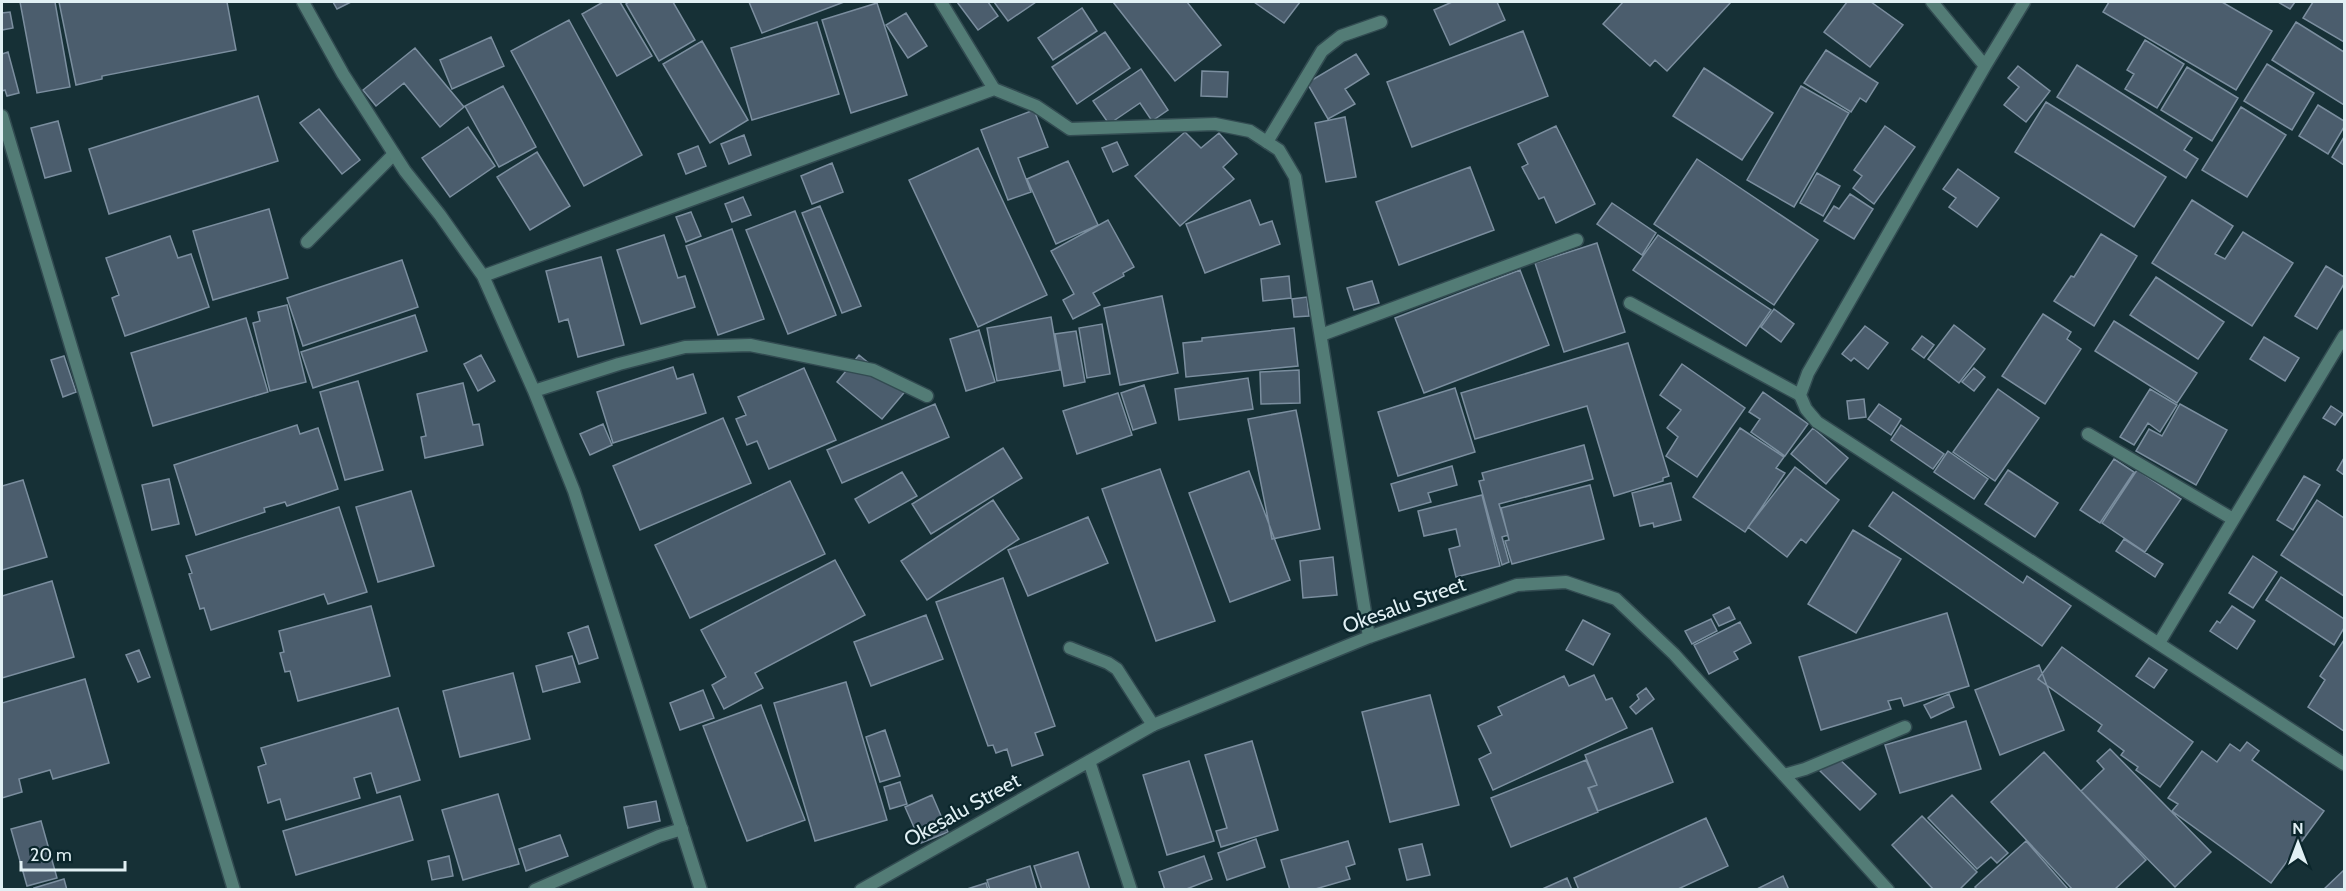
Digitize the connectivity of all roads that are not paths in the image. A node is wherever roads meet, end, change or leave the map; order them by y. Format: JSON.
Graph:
{"nodes":[{"id":1,"x":303,"y":2,"type":"edge"},
{"id":2,"x":941,"y":2,"type":"edge"},
{"id":3,"x":1932,"y":2,"type":"edge"},
{"id":4,"x":2024,"y":2,"type":"edge"},
{"id":5,"x":1381,"y":22,"type":"dead end"},
{"id":6,"x":1985,"y":66,"type":"junction"},
{"id":7,"x":994,"y":89,"type":"junction"},
{"id":8,"x":2,"y":116,"type":"edge"},
{"id":9,"x":4,"y":134,"type":"edge"},
{"id":10,"x":1267,"y":142,"type":"junction"},
{"id":11,"x":394,"y":154,"type":"junction"},
{"id":12,"x":1577,"y":240,"type":"dead end"},
{"id":13,"x":307,"y":242,"type":"dead end"},
{"id":14,"x":483,"y":276,"type":"junction"},
{"id":15,"x":1630,"y":303,"type":"dead end"},
{"id":16,"x":1321,"y":335,"type":"junction"},
{"id":17,"x":2344,"y":336,"type":"edge"},
{"id":18,"x":534,"y":391,"type":"junction"},
{"id":19,"x":1800,"y":395,"type":"junction"},
{"id":20,"x":927,"y":396,"type":"dead end"},
{"id":21,"x":2088,"y":434,"type":"dead end"},
{"id":22,"x":2233,"y":519,"type":"junction"},
{"id":23,"x":1369,"y":637,"type":"junction"},
{"id":24,"x":2158,"y":643,"type":"junction"},
{"id":25,"x":1070,"y":648,"type":"dead end"},
{"id":26,"x":1153,"y":725,"type":"junction"},
{"id":27,"x":1905,"y":727,"type":"dead end"},
{"id":28,"x":1089,"y":761,"type":"junction"},
{"id":29,"x":2344,"y":764,"type":"edge"},
{"id":30,"x":1784,"y":775,"type":"junction"},
{"id":31,"x":682,"y":829,"type":"junction"},
{"id":32,"x":234,"y":890,"type":"edge"},
{"id":33,"x":535,"y":890,"type":"edge"},
{"id":34,"x":701,"y":890,"type":"edge"},
{"id":35,"x":861,"y":890,"type":"edge"},
{"id":36,"x":1131,"y":890,"type":"edge"},
{"id":37,"x":1888,"y":890,"type":"edge"}],
"edges":[{"from":1,"to":11,"type":"street"},
{"from":2,"to":7,"type":"street"},
{"from":3,"to":6,"type":"street"},
{"from":4,"to":6,"type":"street"},
{"from":5,"to":10,"type":"street"},
{"from":6,"to":19,"type":"street"},
{"from":7,"to":10,"type":"street"},
{"from":7,"to":14,"type":"street"},
{"from":8,"to":9,"type":"street"},
{"from":9,"to":32,"type":"street"},
{"from":10,"to":16,"type":"street"},
{"from":11,"to":13,"type":"street"},
{"from":11,"to":14,"type":"street"},
{"from":12,"to":16,"type":"street"},
{"from":14,"to":18,"type":"street"},
{"from":15,"to":19,"type":"street"},
{"from":16,"to":23,"type":"street"},
{"from":17,"to":22,"type":"street"},
{"from":18,"to":20,"type":"street"},
{"from":18,"to":31,"type":"street"},
{"from":19,"to":24,"type":"street"},
{"from":21,"to":22,"type":"street"},
{"from":22,"to":24,"type":"street"},
{"from":23,"to":26,"type":"street","name":"Okesalu Street"},
{"from":23,"to":30,"type":"street","name":"Okesalu Street"},
{"from":24,"to":29,"type":"street"},
{"from":25,"to":26,"type":"street"},
{"from":26,"to":28,"type":"street","name":"Okesalu Street"},
{"from":27,"to":30,"type":"street"},
{"from":28,"to":35,"type":"street","name":"Okesalu Street"},
{"from":28,"to":36,"type":"street"},
{"from":30,"to":37,"type":"street","name":"Okesalu Street"},
{"from":31,"to":33,"type":"street"},
{"from":31,"to":34,"type":"street"}]}
